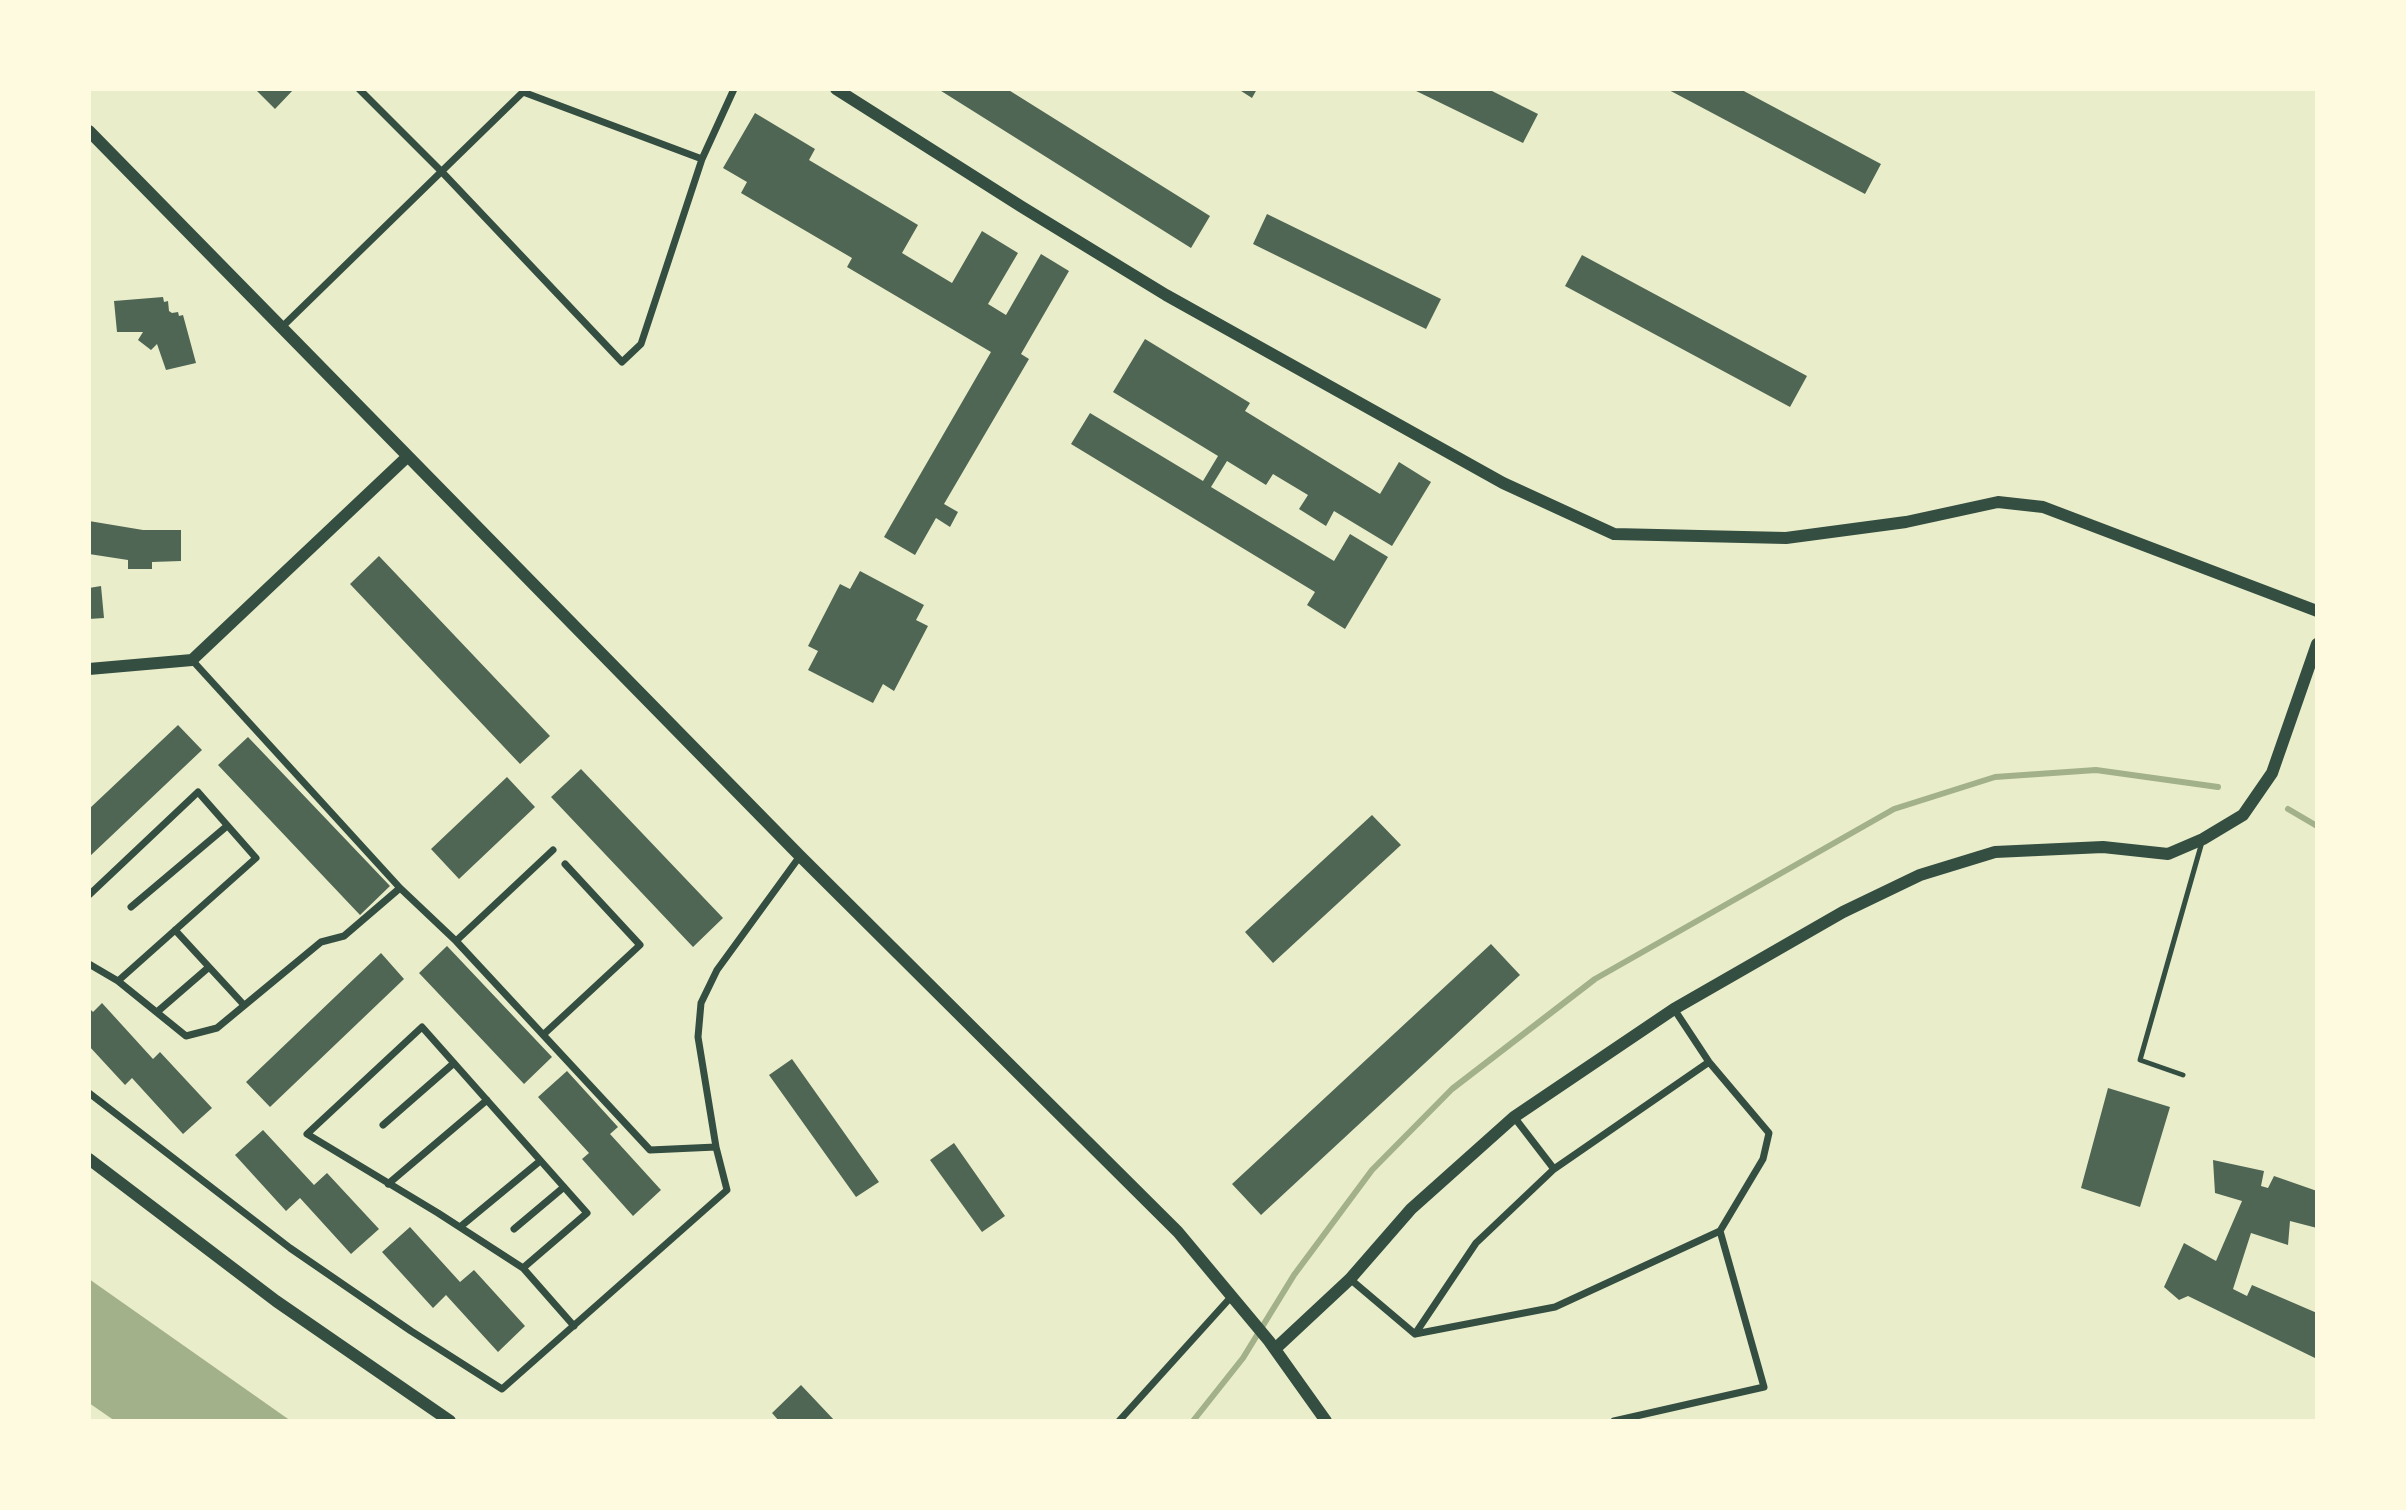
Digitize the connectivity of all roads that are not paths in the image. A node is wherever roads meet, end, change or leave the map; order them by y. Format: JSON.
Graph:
{"nodes":[{"id":1,"x":359,"y":89,"type":"edge"},
{"id":2,"x":734,"y":89,"type":"edge"},
{"id":3,"x":836,"y":89,"type":"edge"},
{"id":4,"x":89,"y":131,"type":"edge"},
{"id":5,"x":702,"y":159,"type":"junction"},
{"id":6,"x":442,"y":172,"type":"junction"},
{"id":7,"x":282,"y":327,"type":"junction"},
{"id":8,"x":407,"y":457,"type":"junction"},
{"id":9,"x":2317,"y":611,"type":"edge"},
{"id":10,"x":2317,"y":644,"type":"edge"},
{"id":11,"x":192,"y":660,"type":"junction"},
{"id":12,"x":89,"y":670,"type":"edge"},
{"id":13,"x":227,"y":826,"type":"junction"},
{"id":14,"x":2203,"y":839,"type":"junction"},
{"id":15,"x":553,"y":849,"type":"dead end"},
{"id":16,"x":800,"y":856,"type":"junction"},
{"id":17,"x":565,"y":863,"type":"dead end"},
{"id":18,"x":400,"y":888,"type":"junction"},
{"id":19,"x":89,"y":895,"type":"edge"},
{"id":20,"x":131,"y":907,"type":"dead end"},
{"id":21,"x":175,"y":930,"type":"junction"},
{"id":22,"x":456,"y":941,"type":"junction"},
{"id":23,"x":89,"y":964,"type":"edge"},
{"id":24,"x":209,"y":967,"type":"junction"},
{"id":25,"x":118,"y":981,"type":"junction"},
{"id":26,"x":244,"y":1005,"type":"junction"},
{"id":27,"x":1674,"y":1009,"type":"junction"},
{"id":28,"x":157,"y":1012,"type":"junction"},
{"id":29,"x":544,"y":1034,"type":"junction"},
{"id":30,"x":1709,"y":1062,"type":"junction"},
{"id":31,"x":454,"y":1063,"type":"junction"},
{"id":32,"x":2183,"y":1075,"type":"dead end"},
{"id":33,"x":89,"y":1093,"type":"edge"},
{"id":34,"x":487,"y":1100,"type":"junction"},
{"id":35,"x":1514,"y":1117,"type":"junction"},
{"id":36,"x":383,"y":1125,"type":"dead end"},
{"id":37,"x":716,"y":1147,"type":"junction"},
{"id":38,"x":89,"y":1159,"type":"edge"},
{"id":39,"x":540,"y":1161,"type":"junction"},
{"id":40,"x":1554,"y":1169,"type":"junction"},
{"id":41,"x":388,"y":1184,"type":"junction"},
{"id":42,"x":564,"y":1187,"type":"junction"},
{"id":43,"x":460,"y":1227,"type":"junction"},
{"id":44,"x":514,"y":1228,"type":"dead end"},
{"id":45,"x":1720,"y":1230,"type":"junction"},
{"id":46,"x":523,"y":1268,"type":"junction"},
{"id":47,"x":1350,"y":1279,"type":"junction"},
{"id":48,"x":1232,"y":1298,"type":"junction"},
{"id":49,"x":574,"y":1326,"type":"junction"},
{"id":50,"x":1415,"y":1334,"type":"junction"},
{"id":51,"x":1272,"y":1345,"type":"junction"},
{"id":52,"x":450,"y":1421,"type":"edge"},
{"id":53,"x":1119,"y":1421,"type":"edge"},
{"id":54,"x":1326,"y":1421,"type":"edge"},
{"id":55,"x":1614,"y":1421,"type":"edge"}],
"edges":[{"from":1,"to":6,"type":"street"},
{"from":2,"to":5,"type":"street"},
{"from":3,"to":9,"type":"street"},
{"from":4,"to":7,"type":"street"},
{"from":5,"to":6,"type":"street"},
{"from":5,"to":6,"type":"street"},
{"from":6,"to":7,"type":"street"},
{"from":7,"to":8,"type":"street"},
{"from":8,"to":11,"type":"street"},
{"from":8,"to":16,"type":"street"},
{"from":10,"to":14,"type":"street"},
{"from":11,"to":12,"type":"street"},
{"from":11,"to":18,"type":"street"},
{"from":13,"to":19,"type":"street"},
{"from":13,"to":20,"type":"street"},
{"from":13,"to":21,"type":"street"},
{"from":14,"to":27,"type":"street"},
{"from":14,"to":32,"type":"lane"},
{"from":15,"to":22,"type":"street"},
{"from":16,"to":37,"type":"street"},
{"from":16,"to":48,"type":"street"},
{"from":17,"to":29,"type":"street"},
{"from":18,"to":22,"type":"street"},
{"from":18,"to":26,"type":"street"},
{"from":21,"to":24,"type":"street"},
{"from":21,"to":25,"type":"street"},
{"from":22,"to":29,"type":"street"},
{"from":23,"to":25,"type":"street"},
{"from":24,"to":26,"type":"street"},
{"from":24,"to":28,"type":"street"},
{"from":25,"to":28,"type":"street"},
{"from":26,"to":28,"type":"street"},
{"from":27,"to":30,"type":"street"},
{"from":27,"to":35,"type":"street"},
{"from":29,"to":37,"type":"street"},
{"from":30,"to":40,"type":"street"},
{"from":30,"to":45,"type":"street"},
{"from":31,"to":34,"type":"street"},
{"from":31,"to":36,"type":"street"},
{"from":31,"to":41,"type":"street"},
{"from":33,"to":49,"type":"street"},
{"from":34,"to":39,"type":"street"},
{"from":34,"to":41,"type":"street"},
{"from":35,"to":40,"type":"street"},
{"from":35,"to":47,"type":"street"},
{"from":37,"to":49,"type":"street"},
{"from":38,"to":52,"type":"street"},
{"from":39,"to":42,"type":"street"},
{"from":39,"to":43,"type":"street"},
{"from":40,"to":50,"type":"street"},
{"from":41,"to":43,"type":"street"},
{"from":42,"to":44,"type":"street"},
{"from":42,"to":46,"type":"street"},
{"from":43,"to":46,"type":"street"},
{"from":45,"to":50,"type":"street"},
{"from":45,"to":55,"type":"street"},
{"from":46,"to":49,"type":"street"},
{"from":47,"to":50,"type":"street"},
{"from":47,"to":51,"type":"street"},
{"from":48,"to":51,"type":"street"},
{"from":48,"to":53,"type":"street"},
{"from":51,"to":54,"type":"street"}]}
